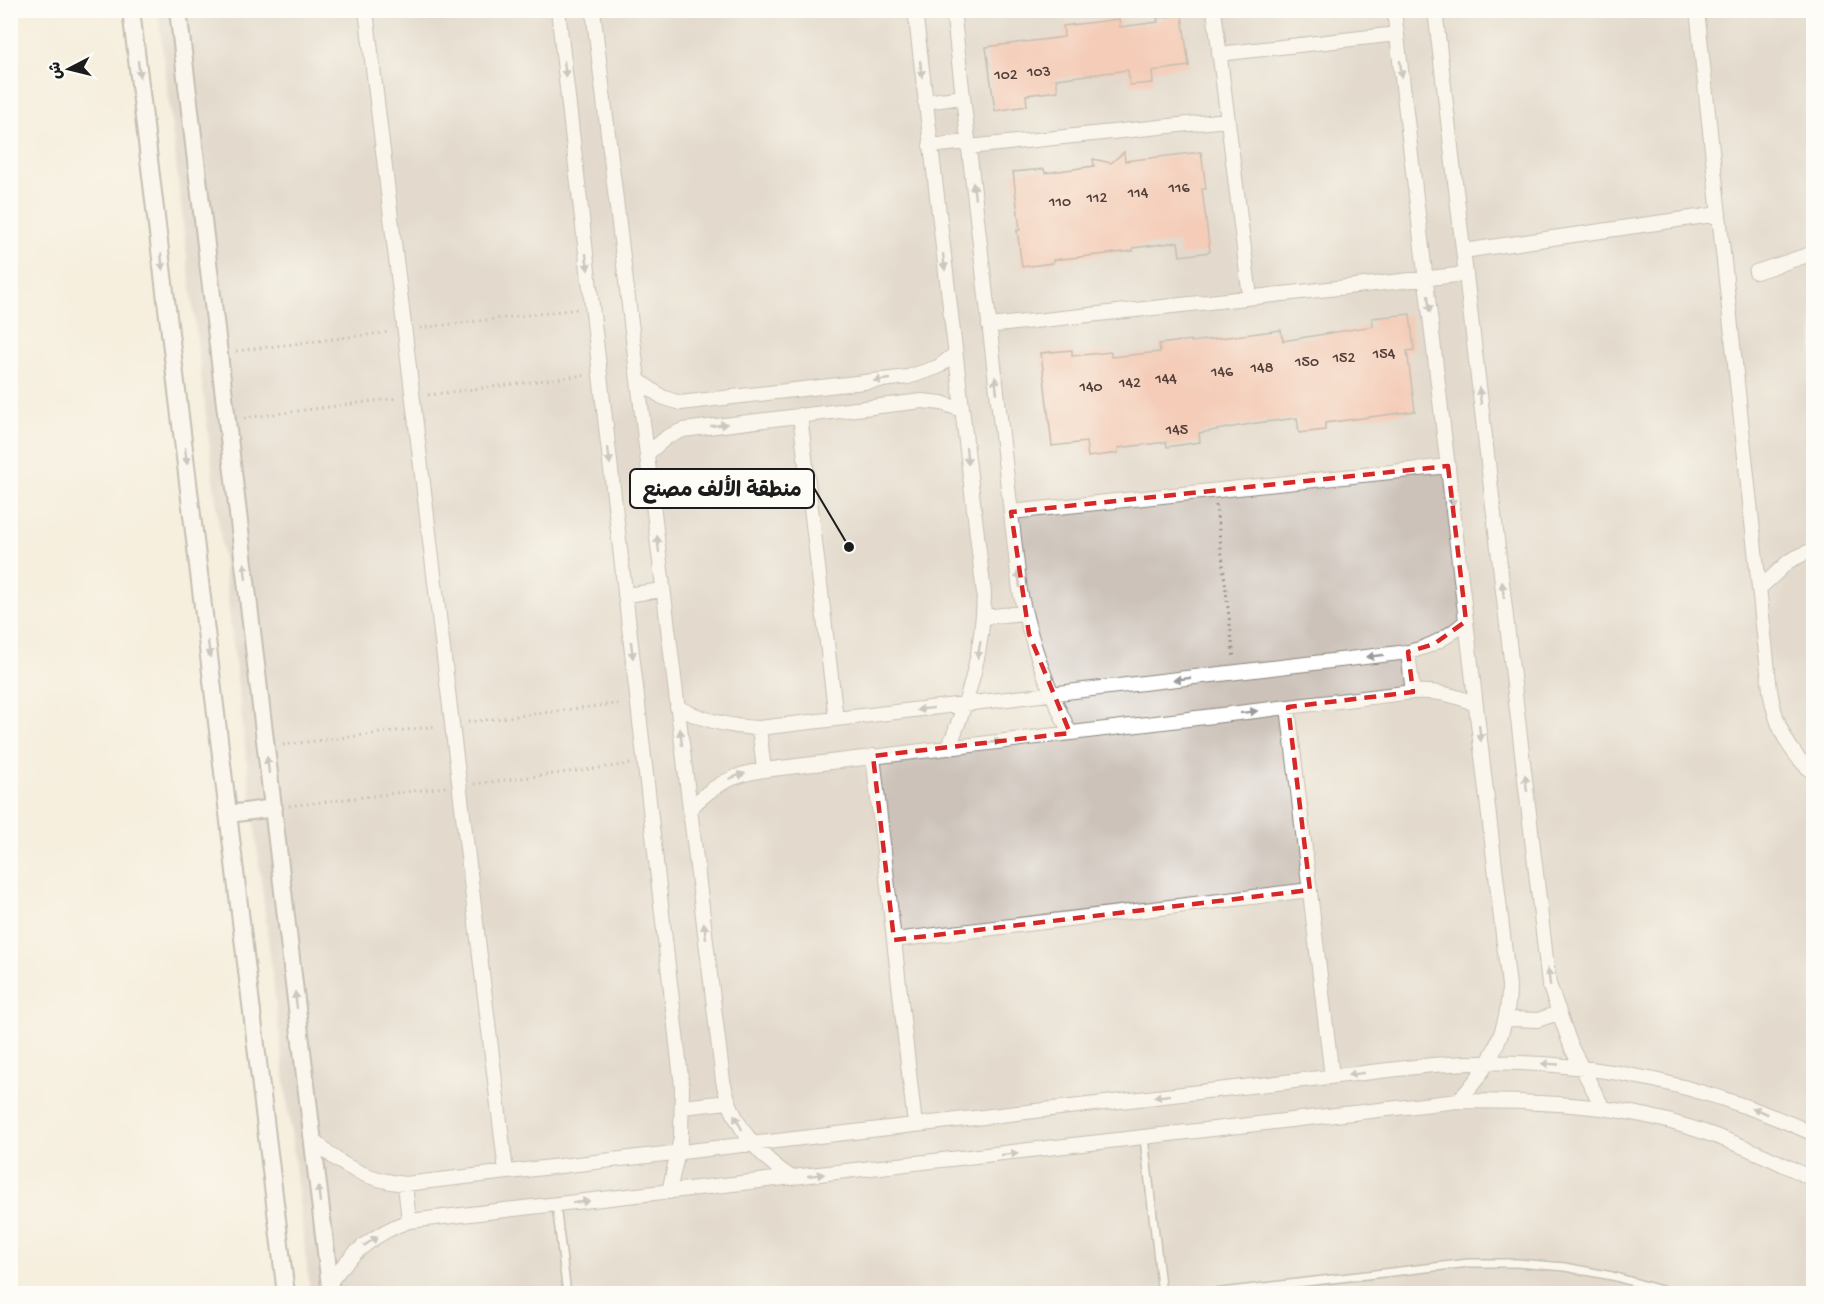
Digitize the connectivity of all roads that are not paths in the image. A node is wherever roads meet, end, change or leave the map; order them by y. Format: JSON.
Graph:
{"nodes":[{"id":1,"x":131,"y":10,"type":"edge"},
{"id":2,"x":178,"y":10,"type":"edge"},
{"id":3,"x":366,"y":10,"type":"edge"},
{"id":4,"x":558,"y":10,"type":"edge"},
{"id":5,"x":593,"y":10,"type":"edge"},
{"id":6,"x":915,"y":10,"type":"edge"},
{"id":7,"x":953,"y":10,"type":"edge"},
{"id":8,"x":1214,"y":10,"type":"edge"},
{"id":9,"x":1394,"y":10,"type":"edge"},
{"id":10,"x":1435,"y":10,"type":"edge"},
{"id":11,"x":1697,"y":10,"type":"edge"},
{"id":12,"x":1397,"y":33,"type":"junction"},
{"id":13,"x":1219,"y":54,"type":"junction"},
{"id":14,"x":963,"y":97,"type":"junction"},
{"id":15,"x":925,"y":102,"type":"junction"},
{"id":16,"x":1227,"y":120,"type":"junction"},
{"id":17,"x":968,"y":145,"type":"junction"},
{"id":18,"x":930,"y":146,"type":"junction"},
{"id":19,"x":1719,"y":214,"type":"junction"},
{"id":20,"x":1463,"y":251,"type":"junction"},
{"id":21,"x":1814,"y":253,"type":"edge"},
{"id":22,"x":1756,"y":272,"type":"dead end"},
{"id":23,"x":1466,"y":274,"type":"junction"},
{"id":24,"x":1426,"y":278,"type":"junction"},
{"id":25,"x":1250,"y":297,"type":"junction"},
{"id":26,"x":989,"y":326,"type":"junction"},
{"id":27,"x":955,"y":354,"type":"junction"},
{"id":28,"x":908,"y":377,"type":"junction"},
{"id":29,"x":638,"y":380,"type":"junction"},
{"id":30,"x":911,"y":402,"type":"junction"},
{"id":31,"x":680,"y":403,"type":"junction"},
{"id":32,"x":962,"y":410,"type":"junction"},
{"id":33,"x":800,"y":416,"type":"junction"},
{"id":34,"x":683,"y":430,"type":"junction"},
{"id":35,"x":647,"y":454,"type":"junction"},
{"id":36,"x":1448,"y":466,"type":"junction"},
{"id":37,"x":1011,"y":513,"type":"junction"},
{"id":38,"x":1814,"y":549,"type":"edge"},
{"id":39,"x":1759,"y":589,"type":"junction"},
{"id":40,"x":663,"y":590,"type":"junction"},
{"id":41,"x":625,"y":595,"type":"junction"},
{"id":42,"x":1024,"y":613,"type":"junction"},
{"id":43,"x":983,"y":617,"type":"junction"},
{"id":44,"x":1466,"y":621,"type":"junction"},
{"id":45,"x":1408,"y":652,"type":"junction"},
{"id":46,"x":1413,"y":693,"type":"junction"},
{"id":47,"x":1051,"y":694,"type":"junction"},
{"id":48,"x":966,"y":704,"type":"junction"},
{"id":49,"x":1476,"y":705,"type":"junction"},
{"id":50,"x":677,"y":707,"type":"junction"},
{"id":51,"x":1288,"y":707,"type":"junction"},
{"id":52,"x":836,"y":719,"type":"junction"},
{"id":53,"x":759,"y":728,"type":"junction"},
{"id":54,"x":1070,"y":733,"type":"junction"},
{"id":55,"x":949,"y":747,"type":"junction"},
{"id":56,"x":873,"y":756,"type":"junction"},
{"id":57,"x":764,"y":770,"type":"junction"},
{"id":58,"x":1814,"y":773,"type":"edge"},
{"id":59,"x":274,"y":808,"type":"junction"},
{"id":60,"x":690,"y":809,"type":"junction"},
{"id":61,"x":229,"y":814,"type":"junction"},
{"id":62,"x":1310,"y":890,"type":"junction"},
{"id":63,"x":894,"y":940,"type":"junction"},
{"id":64,"x":1558,"y":1013,"type":"junction"},
{"id":65,"x":1506,"y":1019,"type":"junction"},
{"id":66,"x":1489,"y":1062,"type":"junction"},
{"id":67,"x":1580,"y":1066,"type":"junction"},
{"id":68,"x":1332,"y":1077,"type":"junction"},
{"id":69,"x":1458,"y":1101,"type":"junction"},
{"id":70,"x":728,"y":1102,"type":"junction"},
{"id":71,"x":683,"y":1107,"type":"junction"},
{"id":72,"x":1603,"y":1108,"type":"junction"},
{"id":73,"x":915,"y":1125,"type":"junction"},
{"id":74,"x":1814,"y":1134,"type":"edge"},
{"id":75,"x":313,"y":1138,"type":"junction"},
{"id":76,"x":1144,"y":1138,"type":"junction"},
{"id":77,"x":752,"y":1144,"type":"junction"},
{"id":78,"x":679,"y":1152,"type":"junction"},
{"id":79,"x":506,"y":1172,"type":"junction"},
{"id":80,"x":792,"y":1178,"type":"junction"},
{"id":81,"x":1814,"y":1180,"type":"edge"},
{"id":82,"x":405,"y":1184,"type":"junction"},
{"id":83,"x":669,"y":1192,"type":"junction"},
{"id":84,"x":556,"y":1205,"type":"junction"},
{"id":85,"x":410,"y":1221,"type":"junction"},
{"id":86,"x":331,"y":1288,"type":"edge"},
{"id":87,"x":286,"y":1293,"type":"edge"},
{"id":88,"x":567,"y":1293,"type":"edge"},
{"id":89,"x":1162,"y":1293,"type":"edge"},
{"id":90,"x":1204,"y":1293,"type":"edge"},
{"id":91,"x":1676,"y":1293,"type":"edge"}],
"edges":[{"from":1,"to":61,"type":"street","one_way":true},
{"from":59,"to":2,"type":"street","one_way":true},
{"from":3,"to":79,"type":"street"},
{"from":4,"to":41,"type":"street","one_way":true},
{"from":5,"to":29,"type":"street"},
{"from":6,"to":15,"type":"street","one_way":true},
{"from":7,"to":14,"type":"street"},
{"from":8,"to":13,"type":"street"},
{"from":9,"to":12,"type":"street"},
{"from":10,"to":20,"type":"street"},
{"from":11,"to":19,"type":"street"},
{"from":12,"to":13,"type":"street"},
{"from":12,"to":24,"type":"street","one_way":true},
{"from":13,"to":16,"type":"street"},
{"from":14,"to":15,"type":"street"},
{"from":14,"to":17,"type":"street"},
{"from":15,"to":18,"type":"street"},
{"from":16,"to":17,"type":"street"},
{"from":16,"to":25,"type":"street"},
{"from":17,"to":18,"type":"street"},
{"from":26,"to":17,"type":"street","one_way":true},
{"from":18,"to":27,"type":"street","one_way":true},
{"from":19,"to":20,"type":"street"},
{"from":19,"to":39,"type":"street"},
{"from":20,"to":23,"type":"street"},
{"from":21,"to":22,"type":"street"},
{"from":23,"to":24,"type":"street"},
{"from":64,"to":23,"type":"street","one_way":true},
{"from":24,"to":25,"type":"street"},
{"from":24,"to":36,"type":"street","one_way":true},
{"from":25,"to":26,"type":"street"},
{"from":37,"to":26,"type":"street","one_way":true},
{"from":27,"to":28,"type":"street"},
{"from":27,"to":32,"type":"street"},
{"from":28,"to":30,"type":"street"},
{"from":28,"to":31,"type":"street","one_way":true},
{"from":29,"to":31,"type":"street"},
{"from":29,"to":35,"type":"street"},
{"from":30,"to":32,"type":"street"},
{"from":30,"to":33,"type":"street"},
{"from":31,"to":34,"type":"street"},
{"from":32,"to":43,"type":"street","one_way":true},
{"from":34,"to":33,"type":"street","one_way":true},
{"from":33,"to":52,"type":"street"},
{"from":34,"to":35,"type":"street"},
{"from":40,"to":35,"type":"street","one_way":true},
{"from":36,"to":37,"type":"street"},
{"from":36,"to":44,"type":"street","one_way":true},
{"from":42,"to":37,"type":"street","one_way":true},
{"from":38,"to":39,"type":"street"},
{"from":39,"to":58,"type":"street"},
{"from":40,"to":41,"type":"street"},
{"from":40,"to":50,"type":"street"},
{"from":41,"to":71,"type":"street","one_way":true},
{"from":42,"to":43,"type":"street"},
{"from":42,"to":47,"type":"street"},
{"from":43,"to":48,"type":"street","one_way":true},
{"from":44,"to":45,"type":"street"},
{"from":44,"to":49,"type":"street"},
{"from":45,"to":46,"type":"street"},
{"from":45,"to":47,"type":"street","one_way":true},
{"from":46,"to":49,"type":"street"},
{"from":46,"to":51,"type":"street"},
{"from":47,"to":48,"type":"street"},
{"from":47,"to":54,"type":"street"},
{"from":48,"to":52,"type":"street","one_way":true},
{"from":48,"to":55,"type":"street"},
{"from":49,"to":65,"type":"street","one_way":true},
{"from":50,"to":53,"type":"street"},
{"from":60,"to":50,"type":"street","one_way":true},
{"from":54,"to":51,"type":"street","one_way":true},
{"from":51,"to":62,"type":"street"},
{"from":52,"to":53,"type":"street"},
{"from":53,"to":57,"type":"street"},
{"from":55,"to":54,"type":"street","one_way":true},
{"from":55,"to":56,"type":"street"},
{"from":56,"to":57,"type":"street"},
{"from":56,"to":63,"type":"street"},
{"from":60,"to":57,"type":"street","one_way":true},
{"from":59,"to":61,"type":"street"},
{"from":75,"to":59,"type":"street","one_way":true},
{"from":70,"to":60,"type":"street","one_way":true},
{"from":61,"to":87,"type":"street"},
{"from":62,"to":63,"type":"street"},
{"from":62,"to":68,"type":"street"},
{"from":63,"to":73,"type":"street"},
{"from":64,"to":65,"type":"street"},
{"from":64,"to":67,"type":"street"},
{"from":65,"to":66,"type":"street"},
{"from":67,"to":66,"type":"street","one_way":true},
{"from":66,"to":68,"type":"street","one_way":true},
{"from":66,"to":69,"type":"street"},
{"from":67,"to":72,"type":"street"},
{"from":74,"to":67,"type":"street","one_way":true},
{"from":68,"to":73,"type":"street","one_way":true},
{"from":69,"to":72,"type":"street"},
{"from":69,"to":76,"type":"street"},
{"from":70,"to":71,"type":"street"},
{"from":77,"to":70,"type":"street","one_way":true},
{"from":71,"to":78,"type":"street"},
{"from":72,"to":81,"type":"street"},
{"from":73,"to":77,"type":"street"},
{"from":75,"to":82,"type":"street"},
{"from":86,"to":75,"type":"street","one_way":true},
{"from":80,"to":76,"type":"street","one_way":true},
{"from":76,"to":89,"type":"lane"},
{"from":77,"to":78,"type":"street"},
{"from":77,"to":80,"type":"street"},
{"from":78,"to":79,"type":"street"},
{"from":78,"to":83,"type":"street"},
{"from":79,"to":82,"type":"street"},
{"from":80,"to":83,"type":"street"},
{"from":82,"to":85,"type":"street"},
{"from":84,"to":83,"type":"street","one_way":true},
{"from":84,"to":85,"type":"street"},
{"from":84,"to":88,"type":"lane"},
{"from":86,"to":85,"type":"street","one_way":true},
{"from":90,"to":91,"type":"lane"}]}
